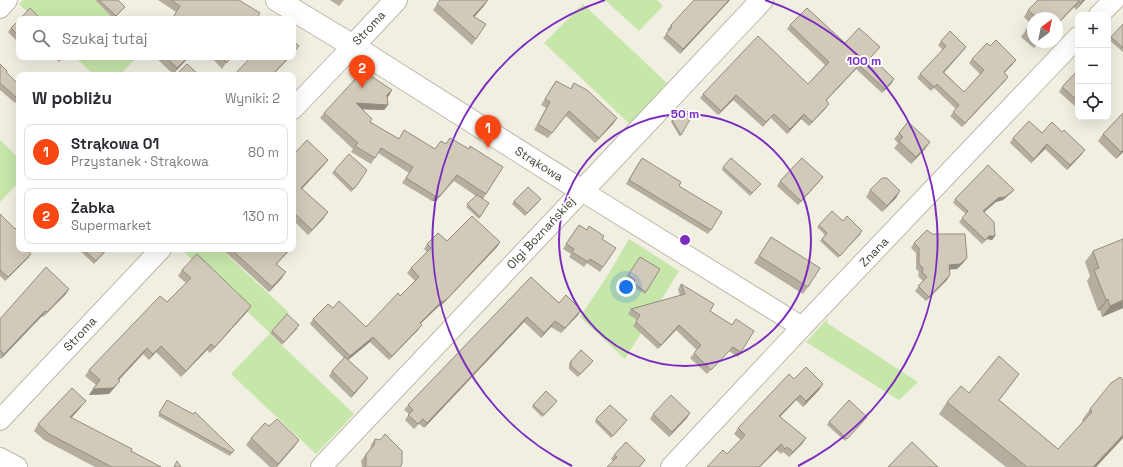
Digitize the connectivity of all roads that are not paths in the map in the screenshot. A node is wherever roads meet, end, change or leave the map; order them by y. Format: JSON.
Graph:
{"nodes":[{"id":1,"x":7,"y":0,"type":"edge"},
{"id":2,"x":277,"y":0,"type":"edge"},
{"id":3,"x":396,"y":0,"type":"edge"},
{"id":4,"x":762,"y":0,"type":"edge"},
{"id":5,"x":1114,"y":0,"type":"edge"},
{"id":6,"x":0,"y":8,"type":"edge"},
{"id":7,"x":1102,"y":12,"type":"edge"},
{"id":8,"x":1075,"y":41,"type":"edge"},
{"id":9,"x":353,"y":46,"type":"junction"},
{"id":10,"x":296,"y":106,"type":"edge"},
{"id":11,"x":582,"y":191,"type":"junction"},
{"id":12,"x":158,"y":252,"type":"edge"},
{"id":13,"x":802,"y":327,"type":"junction"},
{"id":14,"x":0,"y":420,"type":"edge"},
{"id":15,"x":0,"y":458,"type":"edge"},
{"id":16,"x":17,"y":467,"type":"edge"},
{"id":17,"x":321,"y":467,"type":"edge"},
{"id":18,"x":671,"y":467,"type":"edge"}],
"edges":[{"from":1,"to":6,"type":"street"},
{"from":2,"to":9,"type":"street","name":"Strąkowa"},
{"from":3,"to":9,"type":"street","name":"Stroma"},
{"from":4,"to":11,"type":"street","name":"Olgi Boznańskiej"},
{"from":5,"to":7,"type":"street"},
{"from":8,"to":13,"type":"street","name":"Znana"},
{"from":9,"to":10,"type":"street","name":"Stroma"},
{"from":9,"to":11,"type":"street","name":"Strąkowa"},
{"from":11,"to":13,"type":"street","name":"Strąkowa"},
{"from":11,"to":17,"type":"street","name":"Olgi Boznańskiej"},
{"from":12,"to":14,"type":"street","name":"Stroma"},
{"from":13,"to":18,"type":"street","name":"Znana"},
{"from":15,"to":16,"type":"street"}]}
